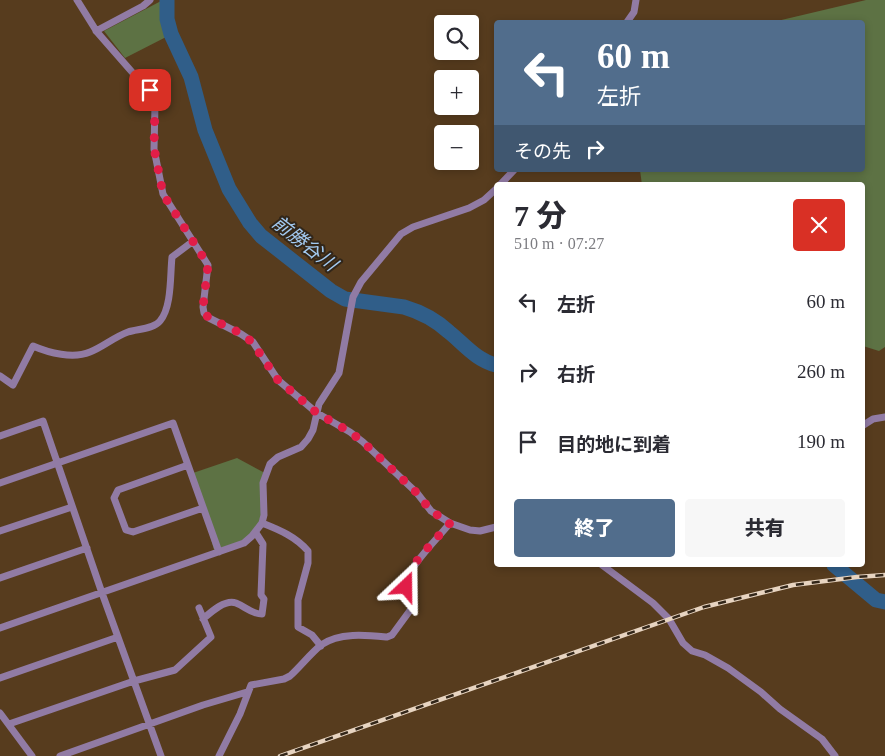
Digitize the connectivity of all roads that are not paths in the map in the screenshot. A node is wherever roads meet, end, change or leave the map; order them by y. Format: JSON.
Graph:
{"nodes":[{"id":1,"x":77,"y":0,"type":"edge"},
{"id":2,"x":150,"y":0,"type":"edge"},
{"id":3,"x":636,"y":0,"type":"edge"},
{"id":4,"x":628,"y":20,"type":"edge"},
{"id":5,"x":96,"y":31,"type":"junction"},
{"id":6,"x":512,"y":172,"type":"edge"},
{"id":7,"x":503,"y":182,"type":"edge"},
{"id":8,"x":494,"y":191,"type":"edge"},
{"id":9,"x":192,"y":242,"type":"junction"},
{"id":10,"x":0,"y":376,"type":"edge"},
{"id":11,"x":317,"y":413,"type":"junction"},
{"id":12,"x":885,"y":417,"type":"edge"},
{"id":13,"x":865,"y":424,"type":"edge"},
{"id":14,"x":0,"y":436,"type":"edge"},
{"id":15,"x":58,"y":464,"type":"junction"},
{"id":16,"x":188,"y":465,"type":"junction"},
{"id":17,"x":0,"y":483,"type":"edge"},
{"id":18,"x":72,"y":506,"type":"junction"},
{"id":19,"x":203,"y":508,"type":"junction"},
{"id":20,"x":262,"y":523,"type":"junction"},
{"id":21,"x":450,"y":523,"type":"junction"},
{"id":22,"x":494,"y":528,"type":"edge"},
{"id":23,"x":0,"y":531,"type":"edge"},
{"id":24,"x":256,"y":533,"type":"junction"},
{"id":25,"x":87,"y":548,"type":"junction"},
{"id":26,"x":219,"y":552,"type":"junction"},
{"id":27,"x":605,"y":567,"type":"edge"},
{"id":28,"x":0,"y":578,"type":"edge"},
{"id":29,"x":102,"y":593,"type":"junction"},
{"id":30,"x":199,"y":608,"type":"dead end"},
{"id":31,"x":203,"y":619,"type":"junction"},
{"id":32,"x":0,"y":628,"type":"edge"},
{"id":33,"x":118,"y":637,"type":"junction"},
{"id":34,"x":321,"y":646,"type":"junction"},
{"id":35,"x":0,"y":678,"type":"edge"},
{"id":36,"x":134,"y":681,"type":"junction"},
{"id":37,"x":247,"y":692,"type":"junction"},
{"id":38,"x":0,"y":714,"type":"edge"},
{"id":39,"x":9,"y":724,"type":"junction"},
{"id":40,"x":150,"y":725,"type":"junction"},
{"id":41,"x":32,"y":756,"type":"edge"},
{"id":42,"x":60,"y":756,"type":"edge"},
{"id":43,"x":161,"y":756,"type":"edge"},
{"id":44,"x":220,"y":756,"type":"edge"},
{"id":45,"x":835,"y":756,"type":"edge"}],
"edges":[{"from":1,"to":5,"type":"street"},
{"from":2,"to":5,"type":"street"},
{"from":3,"to":4,"type":"street"},
{"from":5,"to":9,"type":"street"},
{"from":6,"to":7,"type":"street"},
{"from":8,"to":11,"type":"street"},
{"from":9,"to":10,"type":"street"},
{"from":9,"to":11,"type":"street"},
{"from":11,"to":20,"type":"street"},
{"from":11,"to":21,"type":"street"},
{"from":12,"to":13,"type":"street"},
{"from":14,"to":15,"type":"street"},
{"from":15,"to":16,"type":"street"},
{"from":15,"to":17,"type":"street"},
{"from":15,"to":18,"type":"street"},
{"from":16,"to":19,"type":"street"},
{"from":16,"to":19,"type":"street"},
{"from":18,"to":23,"type":"street"},
{"from":18,"to":25,"type":"street"},
{"from":19,"to":26,"type":"street"},
{"from":20,"to":24,"type":"street"},
{"from":20,"to":34,"type":"street"},
{"from":21,"to":22,"type":"street"},
{"from":21,"to":34,"type":"street"},
{"from":24,"to":26,"type":"street"},
{"from":24,"to":31,"type":"street"},
{"from":25,"to":28,"type":"street"},
{"from":25,"to":29,"type":"street"},
{"from":26,"to":29,"type":"street"},
{"from":27,"to":45,"type":"street"},
{"from":29,"to":32,"type":"street"},
{"from":29,"to":33,"type":"street"},
{"from":30,"to":31,"type":"street"},
{"from":31,"to":36,"type":"street"},
{"from":33,"to":35,"type":"street"},
{"from":33,"to":36,"type":"street"},
{"from":34,"to":37,"type":"street"},
{"from":36,"to":39,"type":"street"},
{"from":36,"to":40,"type":"street"},
{"from":37,"to":40,"type":"street"},
{"from":37,"to":44,"type":"street"},
{"from":38,"to":39,"type":"street"},
{"from":39,"to":41,"type":"street"},
{"from":40,"to":42,"type":"street"},
{"from":40,"to":43,"type":"street"}]}
